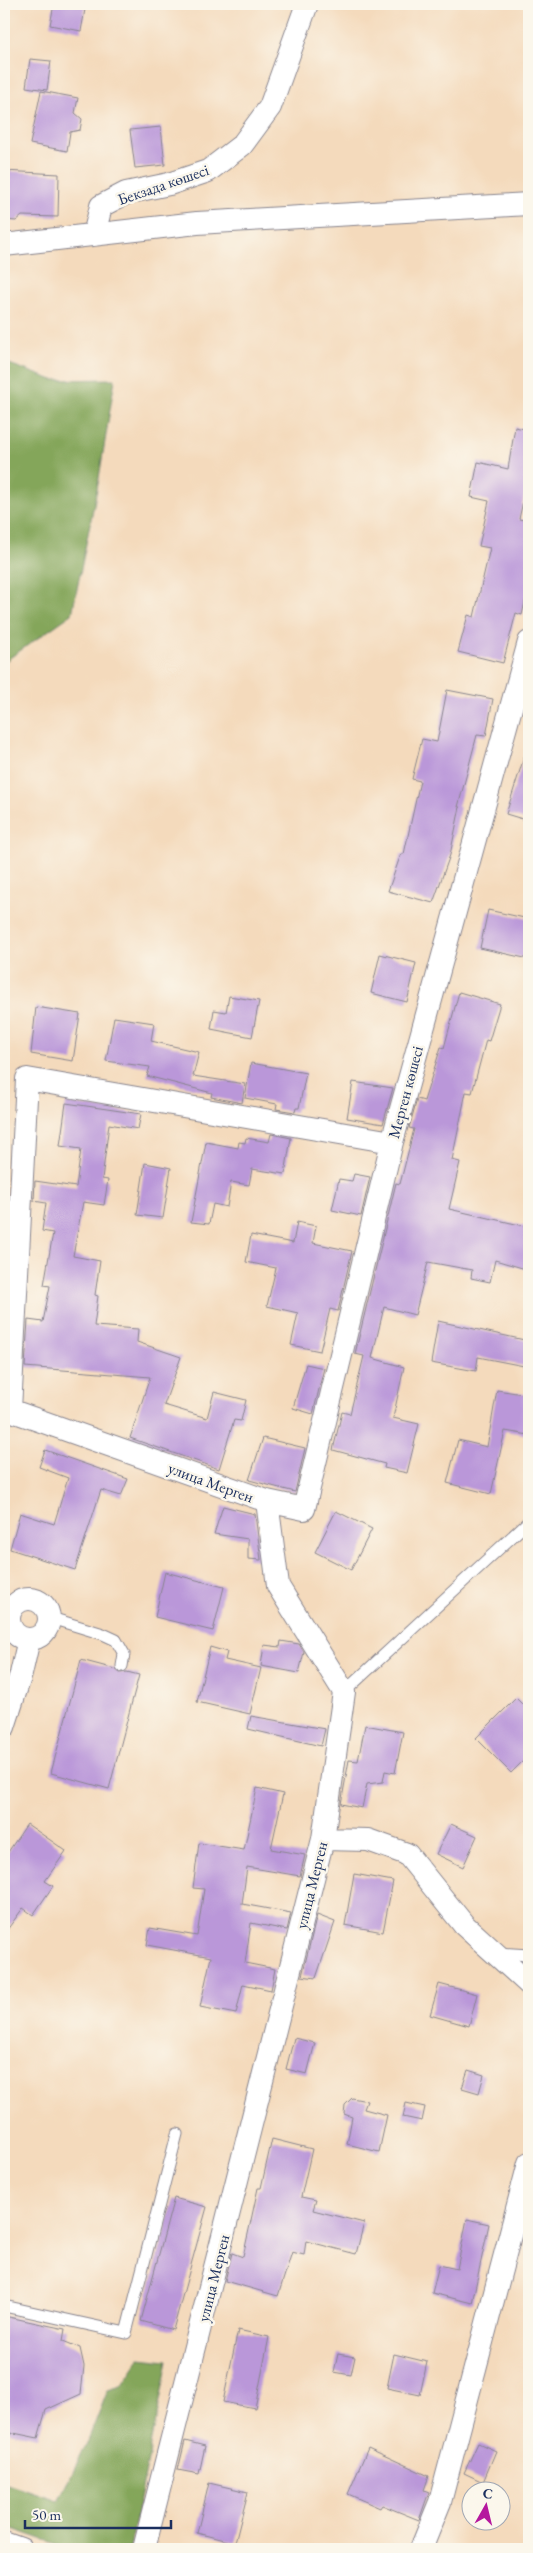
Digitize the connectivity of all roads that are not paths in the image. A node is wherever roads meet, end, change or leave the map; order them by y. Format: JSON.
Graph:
{"nodes":[{"id":1,"x":307,"y":4,"type":"edge"},
{"id":2,"x":529,"y":204,"type":"edge"},
{"id":3,"x":94,"y":235,"type":"junction"},
{"id":4,"x":4,"y":245,"type":"edge"},
{"id":5,"x":529,"y":642,"type":"edge"},
{"id":6,"x":392,"y":1142,"type":"junction"},
{"id":7,"x":7,"y":1409,"type":"edge"},
{"id":8,"x":267,"y":1502,"type":"junction"},
{"id":9,"x":529,"y":1521,"type":"edge"},
{"id":10,"x":6,"y":1615,"type":"edge"},
{"id":11,"x":50,"y":1618,"type":"junction"},
{"id":12,"x":29,"y":1639,"type":"junction"},
{"id":13,"x":122,"y":1666,"type":"dead end"},
{"id":14,"x":344,"y":1692,"type":"junction"},
{"id":15,"x":4,"y":1727,"type":"edge"},
{"id":16,"x":323,"y":1839,"type":"junction"},
{"id":17,"x":496,"y":1952,"type":"junction"},
{"id":18,"x":529,"y":1955,"type":"edge"},
{"id":19,"x":529,"y":1984,"type":"edge"},
{"id":20,"x":177,"y":2134,"type":"dead end"},
{"id":21,"x":529,"y":2163,"type":"edge"},
{"id":22,"x":4,"y":2306,"type":"edge"},
{"id":23,"x":4,"y":2543,"type":"edge"},
{"id":24,"x":21,"y":2549,"type":"edge"},
{"id":25,"x":144,"y":2549,"type":"edge"},
{"id":26,"x":421,"y":2549,"type":"edge"}],
"edges":[{"from":1,"to":3,"type":"street","name":"Бекзада көшесі"},
{"from":2,"to":3,"type":"street"},
{"from":3,"to":4,"type":"street"},
{"from":5,"to":6,"type":"street","name":"Мерген көшесі"},
{"from":6,"to":7,"type":"street"},
{"from":6,"to":8,"type":"street","name":"Мерген көшесі"},
{"from":7,"to":8,"type":"street","name":"улица Мерген"},
{"from":8,"to":14,"type":"street","name":"улица Мерген"},
{"from":9,"to":14,"type":"lane"},
{"from":10,"to":11,"type":"street"},
{"from":10,"to":12,"type":"street"},
{"from":11,"to":12,"type":"street"},
{"from":11,"to":13,"type":"lane"},
{"from":12,"to":15,"type":"street"},
{"from":14,"to":16,"type":"street","name":"улица Мерген"},
{"from":16,"to":17,"type":"street"},
{"from":16,"to":25,"type":"street","name":"улица Мерген"},
{"from":17,"to":18,"type":"lane"},
{"from":17,"to":19,"type":"street"},
{"from":20,"to":22,"type":"lane"},
{"from":21,"to":26,"type":"street"},
{"from":23,"to":24,"type":"street"}]}
